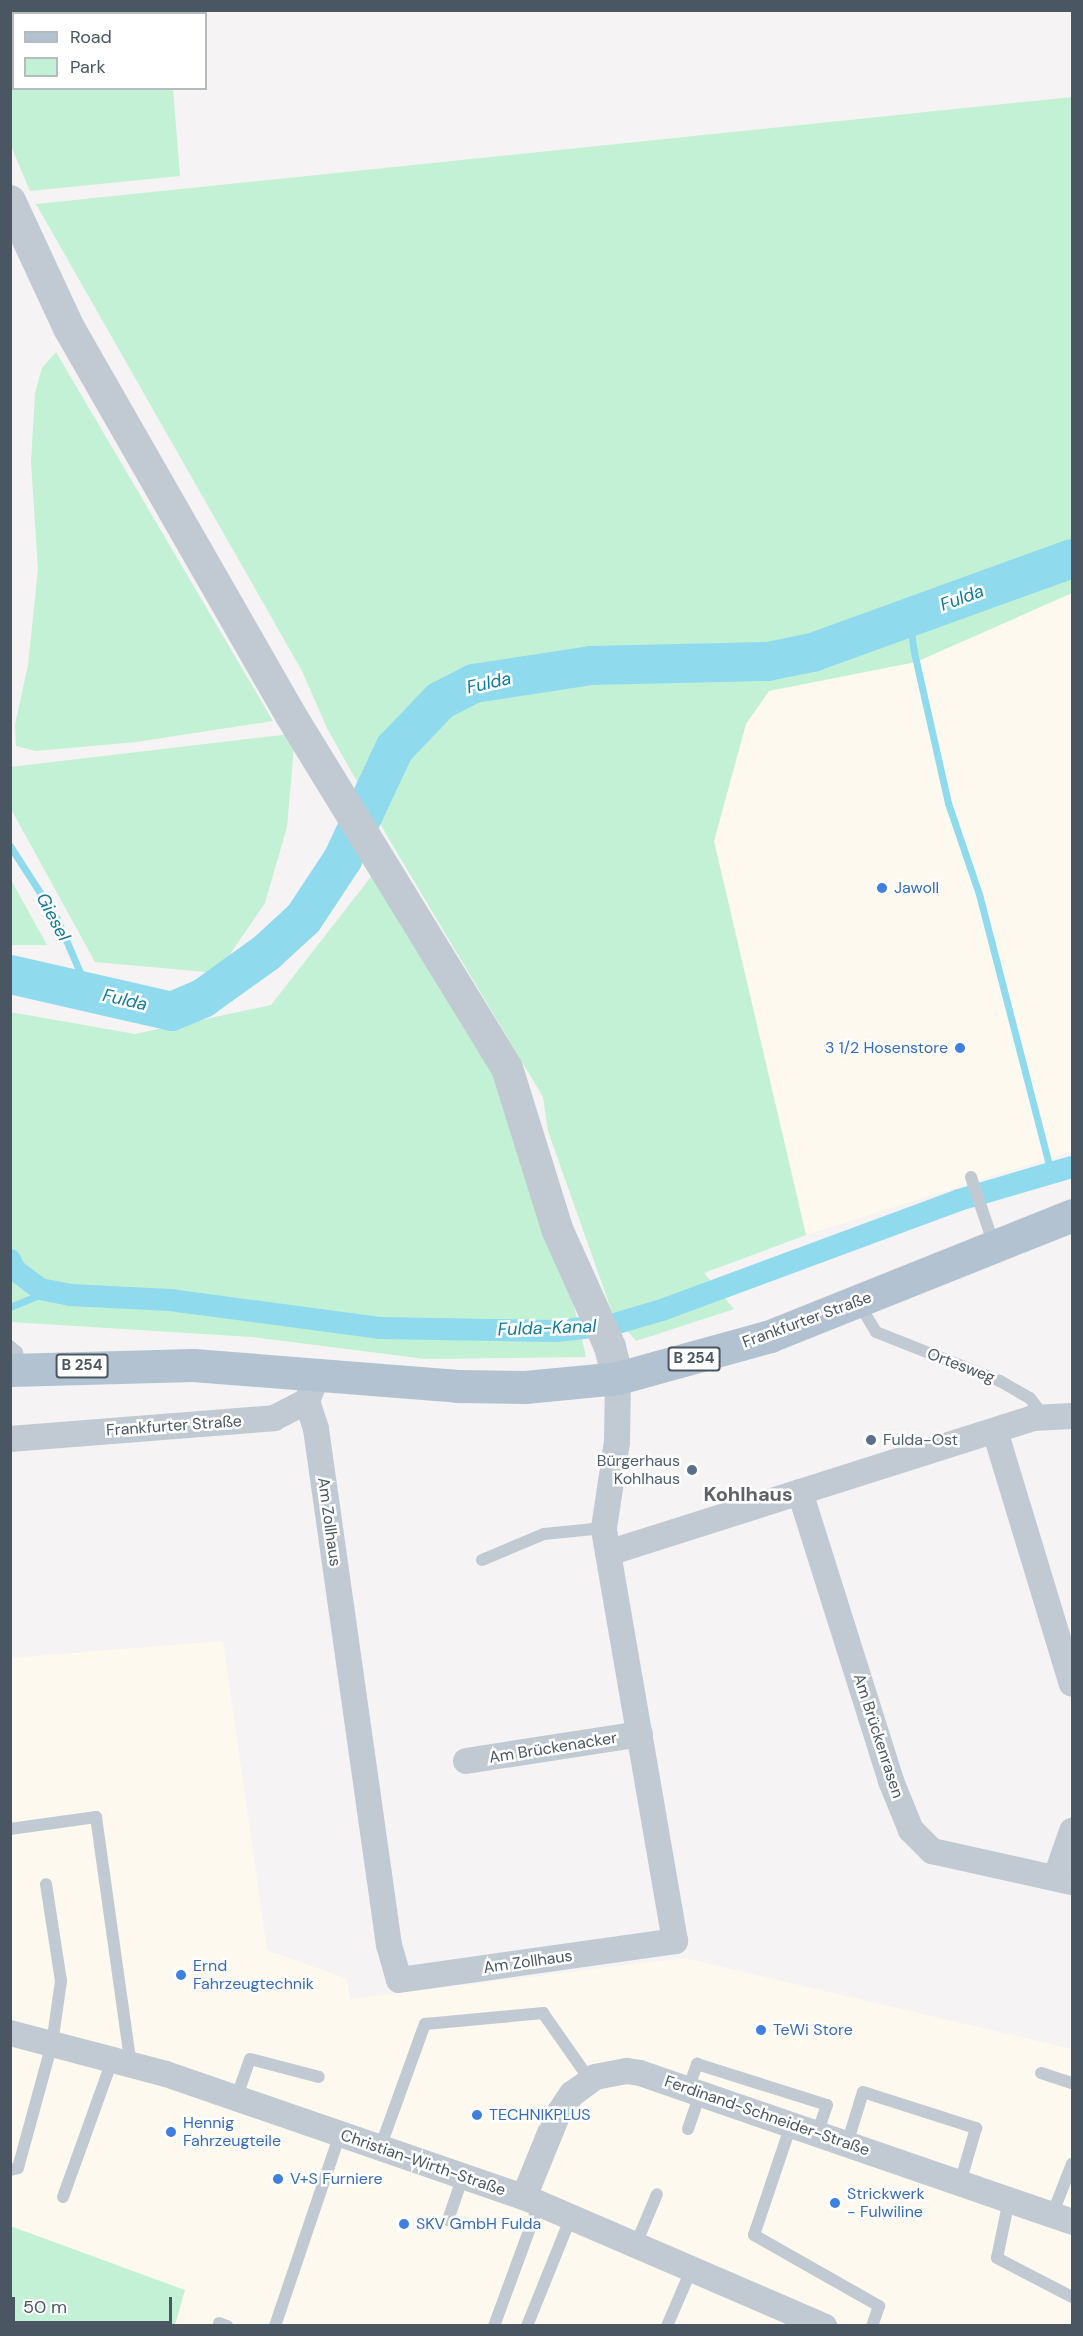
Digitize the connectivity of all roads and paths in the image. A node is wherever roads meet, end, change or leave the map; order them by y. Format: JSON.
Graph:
{"nodes":[{"id":1,"x":10,"y":201,"type":"edge"},
{"id":2,"x":970,"y":1177,"type":"dead end"},
{"id":3,"x":1072,"y":1215,"type":"edge"},
{"id":4,"x":995,"y":1246,"type":"junction"},
{"id":5,"x":858,"y":1302,"type":"junction"},
{"id":6,"x":14,"y":1362,"type":"edge"},
{"id":7,"x":614,"y":1363,"type":"junction"},
{"id":8,"x":311,"y":1388,"type":"junction"},
{"id":9,"x":1043,"y":1415,"type":"junction"},
{"id":10,"x":1072,"y":1416,"type":"edge"},
{"id":11,"x":995,"y":1431,"type":"junction"},
{"id":12,"x":10,"y":1439,"type":"edge"},
{"id":13,"x":800,"y":1492,"type":"junction"},
{"id":14,"x":606,"y":1540,"type":"junction"},
{"id":15,"x":482,"y":1560,"type":"dead end"},
{"id":16,"x":1072,"y":1684,"type":"edge"},
{"id":17,"x":640,"y":1734,"type":"junction"},
{"id":18,"x":466,"y":1761,"type":"dead end"},
{"id":19,"x":10,"y":1828,"type":"edge"},
{"id":20,"x":1072,"y":1830,"type":"edge"},
{"id":21,"x":1064,"y":1880,"type":"edge"},
{"id":22,"x":46,"y":1884,"type":"dead end"},
{"id":23,"x":10,"y":2033,"type":"edge"},
{"id":24,"x":52,"y":2044,"type":"junction"},
{"id":25,"x":122,"y":2063,"type":"junction"},
{"id":26,"x":1041,"y":2073,"type":"dead end"},
{"id":27,"x":318,"y":2077,"type":"dead end"},
{"id":28,"x":590,"y":2080,"type":"junction"},
{"id":29,"x":1072,"y":2083,"type":"edge"},
{"id":30,"x":694,"y":2091,"type":"junction"},
{"id":31,"x":236,"y":2099,"type":"junction"},
{"id":32,"x":791,"y":2125,"type":"junction"},
{"id":33,"x":688,"y":2129,"type":"dead end"},
{"id":34,"x":340,"y":2134,"type":"junction"},
{"id":35,"x":818,"y":2134,"type":"junction"},
{"id":36,"x":847,"y":2144,"type":"junction"},
{"id":37,"x":380,"y":2148,"type":"junction"},
{"id":38,"x":1072,"y":2164,"type":"edge"},
{"id":39,"x":10,"y":2170,"type":"edge"},
{"id":40,"x":463,"y":2176,"type":"junction"},
{"id":41,"x":960,"y":2183,"type":"junction"},
{"id":42,"x":657,"y":2194,"type":"dead end"},
{"id":43,"x":63,"y":2197,"type":"dead end"},
{"id":44,"x":532,"y":2200,"type":"junction"},
{"id":45,"x":1009,"y":2200,"type":"junction"},
{"id":46,"x":571,"y":2217,"type":"junction"},
{"id":47,"x":1062,"y":2218,"type":"edge"},
{"id":48,"x":448,"y":2220,"type":"dead end"},
{"id":49,"x":636,"y":2244,"type":"junction"},
{"id":50,"x":692,"y":2268,"type":"junction"},
{"id":51,"x":1072,"y":2297,"type":"edge"},
{"id":52,"x":275,"y":2325,"type":"edge"},
{"id":53,"x":494,"y":2325,"type":"edge"},
{"id":54,"x":527,"y":2325,"type":"edge"},
{"id":55,"x":667,"y":2325,"type":"edge"},
{"id":56,"x":824,"y":2325,"type":"edge"},
{"id":57,"x":872,"y":2325,"type":"edge"}],
"edges":[{"from":1,"to":7,"type":"street"},
{"from":2,"to":4,"type":"lane"},
{"from":3,"to":4,"type":"main road","name":"Frankfurter Straße","number":"B 254"},
{"from":4,"to":5,"type":"main road","name":"Frankfurter Straße","number":"B 254"},
{"from":5,"to":7,"type":"main road","name":"Frankfurter Straße","number":"B 254"},
{"from":5,"to":9,"type":"lane","name":"Ortesweg"},
{"from":6,"to":8,"type":"main road","name":"Frankfurter Straße","number":"B 254"},
{"from":7,"to":8,"type":"main road","name":"Frankfurter Straße","number":"B 254"},
{"from":7,"to":14,"type":"street","name":"Am Zollhaus"},
{"from":8,"to":12,"type":"street","name":"Frankfurter Straße"},
{"from":8,"to":17,"type":"street","name":"Am Zollhaus"},
{"from":9,"to":10,"type":"street"},
{"from":9,"to":11,"type":"street"},
{"from":11,"to":13,"type":"street"},
{"from":11,"to":16,"type":"street"},
{"from":13,"to":14,"type":"street"},
{"from":13,"to":21,"type":"street","name":"Am Brückenrasen"},
{"from":14,"to":15,"type":"lane"},
{"from":14,"to":17,"type":"street","name":"Am Zollhaus"},
{"from":17,"to":18,"type":"street","name":"Am Brückenacker"},
{"from":19,"to":25,"type":"lane"},
{"from":20,"to":21,"type":"street","name":"Am Brückenrasen"},
{"from":22,"to":24,"type":"lane"},
{"from":23,"to":24,"type":"street","name":"Christian-Wirth-Straße"},
{"from":24,"to":25,"type":"street","name":"Christian-Wirth-Straße"},
{"from":24,"to":39,"type":"lane"},
{"from":25,"to":31,"type":"street","name":"Christian-Wirth-Straße"},
{"from":25,"to":43,"type":"lane"},
{"from":26,"to":29,"type":"lane"},
{"from":27,"to":31,"type":"lane"},
{"from":28,"to":30,"type":"street","name":"Ferdinand-Schneider-Straße"},
{"from":28,"to":37,"type":"lane"},
{"from":28,"to":44,"type":"street","name":"Ferdinand-Schneider-Straße"},
{"from":30,"to":32,"type":"street","name":"Ferdinand-Schneider-Straße"},
{"from":30,"to":33,"type":"lane"},
{"from":30,"to":35,"type":"lane"},
{"from":31,"to":34,"type":"street","name":"Christian-Wirth-Straße"},
{"from":32,"to":35,"type":"street","name":"Ferdinand-Schneider-Straße"},
{"from":32,"to":57,"type":"lane"},
{"from":34,"to":37,"type":"street","name":"Christian-Wirth-Straße"},
{"from":34,"to":52,"type":"lane"},
{"from":35,"to":36,"type":"street","name":"Ferdinand-Schneider-Straße"},
{"from":36,"to":41,"type":"street","name":"Ferdinand-Schneider-Straße"},
{"from":36,"to":41,"type":"lane"},
{"from":37,"to":40,"type":"street","name":"Christian-Wirth-Straße"},
{"from":38,"to":47,"type":"lane"},
{"from":40,"to":44,"type":"street","name":"Christian-Wirth-Straße"},
{"from":40,"to":48,"type":"lane"},
{"from":41,"to":45,"type":"street","name":"Ferdinand-Schneider-Straße"},
{"from":42,"to":49,"type":"lane"},
{"from":44,"to":46,"type":"street","name":"Christian-Wirth-Straße"},
{"from":44,"to":53,"type":"lane"},
{"from":45,"to":47,"type":"street","name":"Ferdinand-Schneider-Straße"},
{"from":45,"to":51,"type":"lane"},
{"from":46,"to":49,"type":"street","name":"Christian-Wirth-Straße"},
{"from":46,"to":54,"type":"lane"},
{"from":49,"to":50,"type":"street","name":"Christian-Wirth-Straße"},
{"from":50,"to":55,"type":"lane"},
{"from":50,"to":56,"type":"street","name":"Christian-Wirth-Straße"}]}
